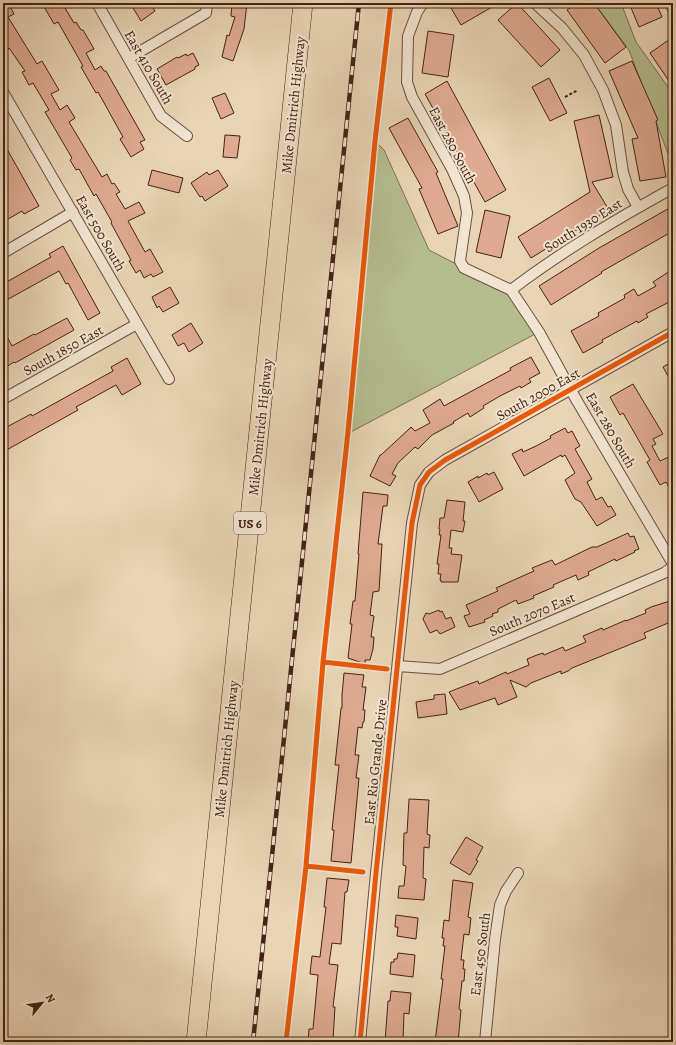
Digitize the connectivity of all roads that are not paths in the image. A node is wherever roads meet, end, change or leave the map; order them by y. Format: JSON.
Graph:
{"nodes":[{"id":1,"x":97,"y":3,"type":"edge"},
{"id":2,"x":206,"y":3,"type":"edge"},
{"id":3,"x":303,"y":3,"type":"edge"},
{"id":4,"x":423,"y":3,"type":"edge"},
{"id":5,"x":535,"y":3,"type":"edge"},
{"id":6,"x":670,"y":3,"type":"edge"},
{"id":7,"x":673,"y":9,"type":"edge"},
{"id":8,"x":128,"y":58,"type":"junction"},
{"id":9,"x":3,"y":92,"type":"edge"},
{"id":10,"x":6,"y":103,"type":"edge"},
{"id":11,"x":187,"y":136,"type":"dead end"},
{"id":12,"x":673,"y":188,"type":"edge"},
{"id":13,"x":638,"y":207,"type":"junction"},
{"id":14,"x":73,"y":212,"type":"junction"},
{"id":15,"x":3,"y":253,"type":"edge"},
{"id":16,"x":511,"y":290,"type":"junction"},
{"id":17,"x":137,"y":324,"type":"junction"},
{"id":18,"x":673,"y":332,"type":"edge"},
{"id":19,"x":169,"y":379,"type":"dead end"},
{"id":20,"x":571,"y":389,"type":"junction"},
{"id":21,"x":3,"y":399,"type":"edge"},
{"id":22,"x":420,"y":485,"type":"joint"},
{"id":23,"x":673,"y":566,"type":"edge"},
{"id":24,"x":398,"y":666,"type":"junction"},
{"id":25,"x":518,"y":873,"type":"dead end"},
{"id":26,"x":196,"y":1042,"type":"edge"},
{"id":27,"x":360,"y":1042,"type":"edge"},
{"id":28,"x":485,"y":1042,"type":"edge"}],
"edges":[{"from":1,"to":8,"type":"street","name":"East 410 South"},
{"from":2,"to":8,"type":"street"},
{"from":3,"to":26,"type":"highway","name":"Mike Dmitrich Highway","number":"US 6"},
{"from":4,"to":16,"type":"street","name":"East 280 South"},
{"from":5,"to":13,"type":"street"},
{"from":6,"to":7,"type":"street"},
{"from":8,"to":11,"type":"street","name":"East 410 South"},
{"from":9,"to":10,"type":"street","name":"East 500 South"},
{"from":10,"to":14,"type":"street","name":"East 500 South"},
{"from":12,"to":13,"type":"street","name":"South 1930 East"},
{"from":13,"to":16,"type":"street","name":"South 1930 East"},
{"from":14,"to":15,"type":"street"},
{"from":14,"to":17,"type":"street","name":"East 500 South"},
{"from":16,"to":20,"type":"street","name":"East 280 South"},
{"from":17,"to":19,"type":"street","name":"East 500 South"},
{"from":17,"to":21,"type":"street","name":"South 1850 East"},
{"from":18,"to":20,"type":"street","name":"South 2000 East"},
{"from":20,"to":22,"type":"street","name":"South 2000 East"},
{"from":20,"to":23,"type":"street","name":"East 280 South"},
{"from":22,"to":24,"type":"street","name":"East Rio Grande Drive"},
{"from":23,"to":24,"type":"street","name":"South 2070 East"},
{"from":24,"to":27,"type":"street","name":"East Rio Grande Drive"},
{"from":25,"to":28,"type":"street","name":"East 450 South"}]}
